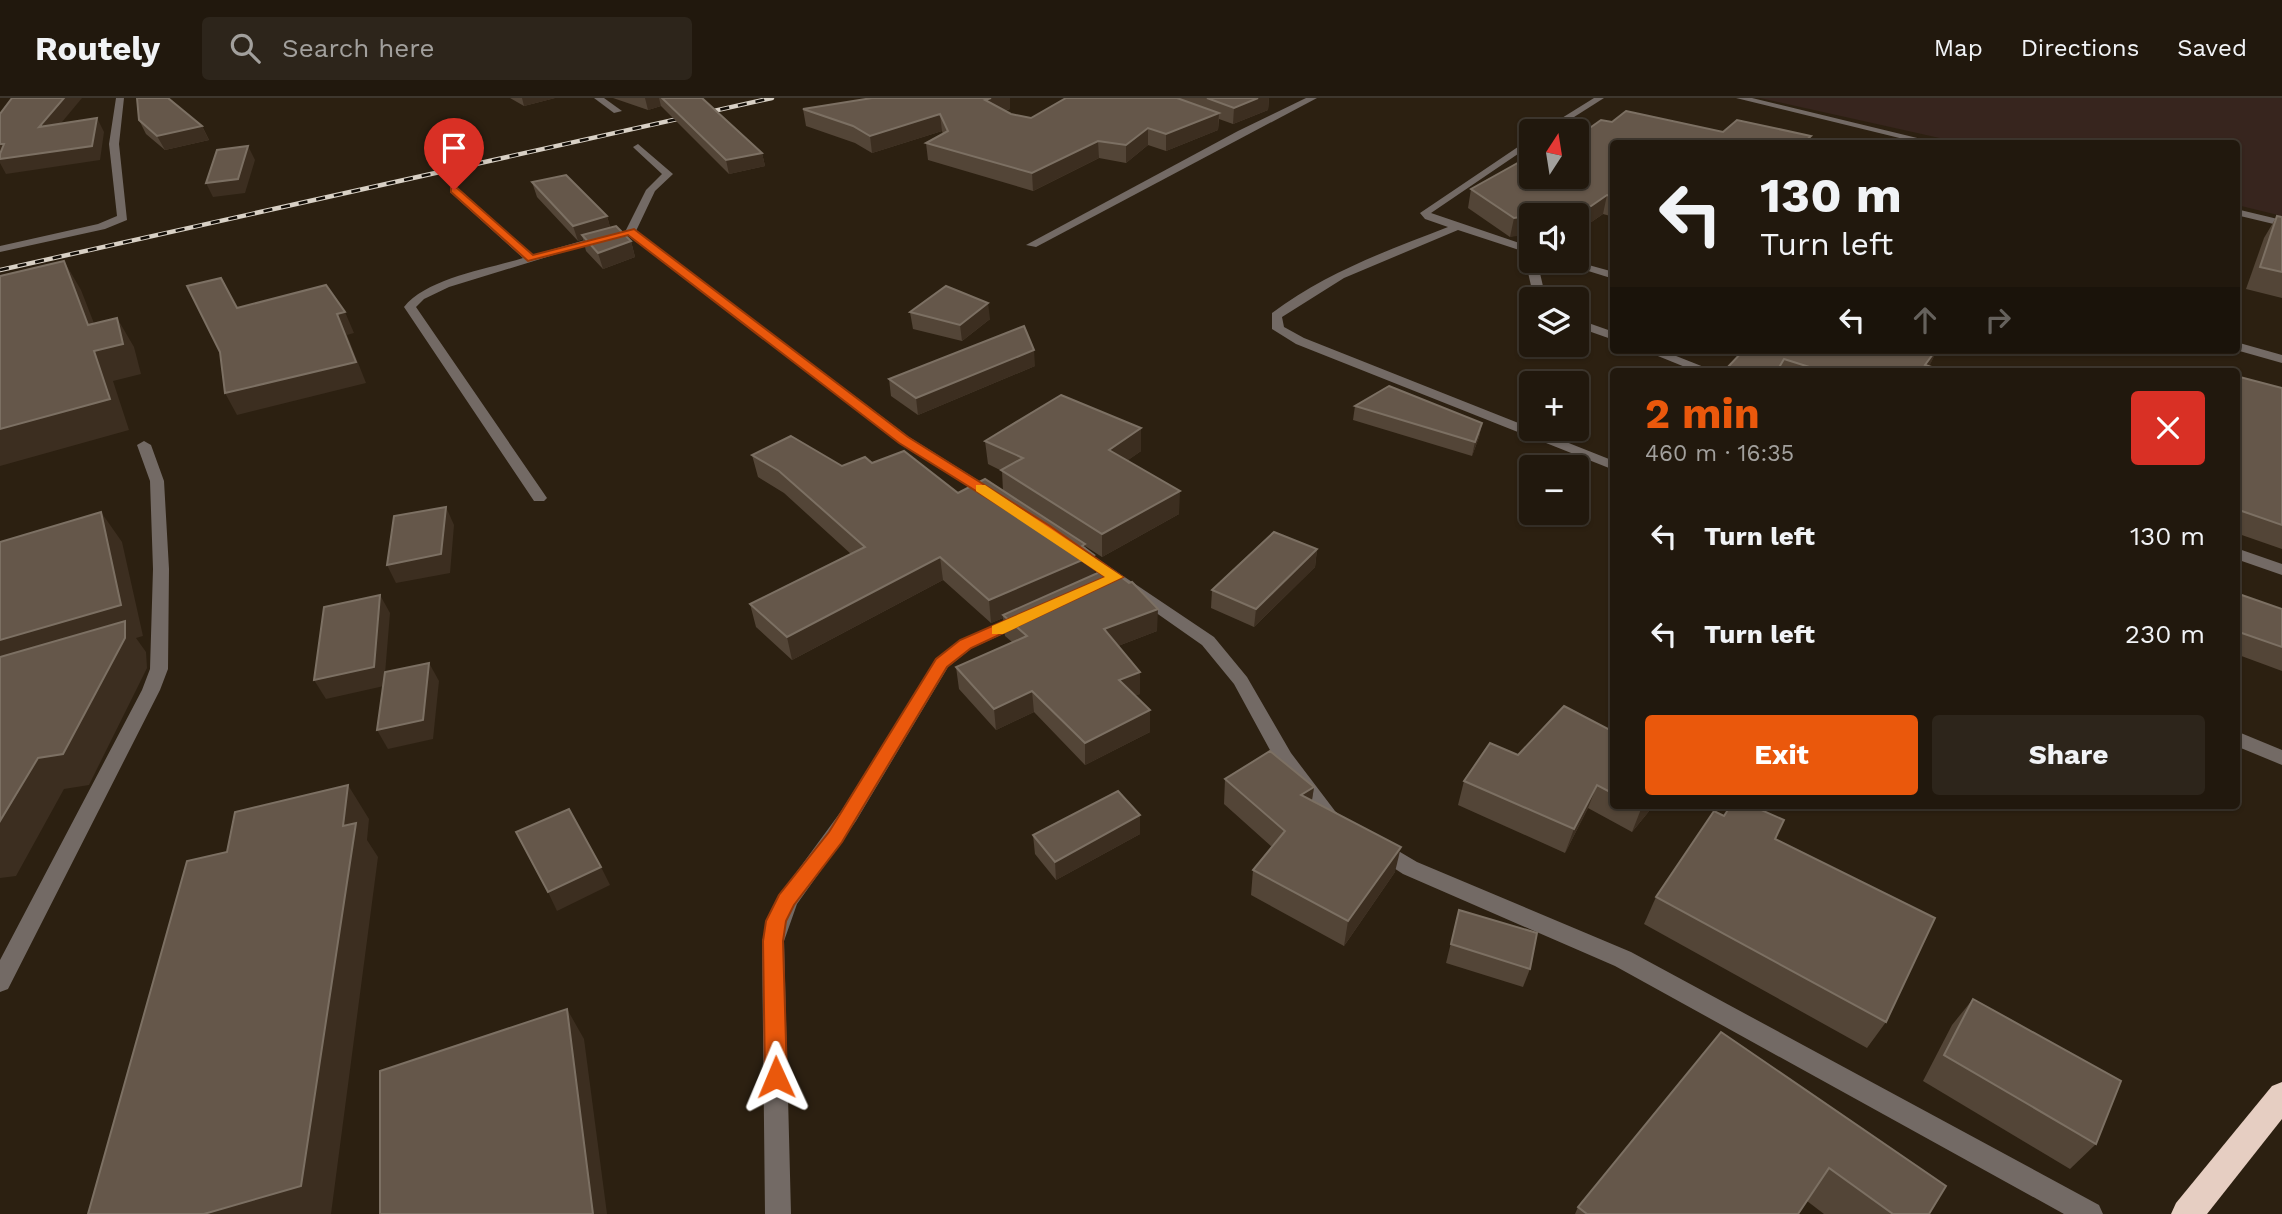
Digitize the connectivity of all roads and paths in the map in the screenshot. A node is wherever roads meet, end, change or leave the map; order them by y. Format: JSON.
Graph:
{"nodes":[{"id":1,"x":120,"y":98,"type":"edge"},
{"id":2,"x":598,"y":98,"type":"edge"},
{"id":3,"x":1313,"y":98,"type":"edge"},
{"id":4,"x":1600,"y":98,"type":"edge"},
{"id":5,"x":1740,"y":98,"type":"edge"},
{"id":6,"x":617,"y":111,"type":"dead end"},
{"id":7,"x":1566,"y":119,"type":"edge"},
{"id":8,"x":1229,"y":128,"type":"edge"},
{"id":9,"x":1241,"y":133,"type":"junction"},
{"id":10,"x":1921,"y":140,"type":"edge"},
{"id":11,"x":638,"y":147,"type":"dead end"},
{"id":12,"x":1519,"y":149,"type":"edge"},
{"id":13,"x":454,"y":190,"type":"dead end"},
{"id":14,"x":2240,"y":213,"type":"edge"},
{"id":15,"x":2282,"y":223,"type":"edge"},
{"id":16,"x":1457,"y":227,"type":"junction"},
{"id":17,"x":630,"y":232,"type":"junction"},
{"id":18,"x":1032,"y":245,"type":"dead end"},
{"id":19,"x":1519,"y":247,"type":"edge"},
{"id":20,"x":0,"y":249,"type":"edge"},
{"id":21,"x":531,"y":259,"type":"junction"},
{"id":22,"x":1589,"y":269,"type":"edge"},
{"id":23,"x":1610,"y":275,"type":"edge"},
{"id":24,"x":1589,"y":327,"type":"edge"},
{"id":25,"x":1610,"y":335,"type":"edge"},
{"id":26,"x":2240,"y":347,"type":"edge"},
{"id":27,"x":1660,"y":354,"type":"edge"},
{"id":28,"x":2282,"y":359,"type":"edge"},
{"id":29,"x":1699,"y":368,"type":"edge"},
{"id":30,"x":144,"y":445,"type":"dead end"},
{"id":31,"x":1610,"y":464,"type":"edge"},
{"id":32,"x":539,"y":498,"type":"dead end"},
{"id":33,"x":1010,"y":506,"type":"edge"},
{"id":34,"x":1055,"y":536,"type":"edge"},
{"id":35,"x":2240,"y":554,"type":"edge"},
{"id":36,"x":2282,"y":570,"type":"edge"},
{"id":37,"x":1116,"y":577,"type":"junction"},
{"id":38,"x":1091,"y":589,"type":"edge"},
{"id":39,"x":1041,"y":611,"type":"edge"},
{"id":40,"x":160,"y":639,"type":"junction"},
{"id":41,"x":139,"y":646,"type":"dead end"},
{"id":42,"x":2240,"y":740,"type":"edge"},
{"id":43,"x":2282,"y":758,"type":"edge"},
{"id":44,"x":0,"y":982,"type":"edge"},
{"id":45,"x":2282,"y":1096,"type":"edge"},
{"id":46,"x":778,"y":1214,"type":"edge"},
{"id":47,"x":2090,"y":1214,"type":"edge"},
{"id":48,"x":2187,"y":1214,"type":"edge"}],
"edges":[{"from":1,"to":20,"type":"street"},
{"from":2,"to":6,"type":"street"},
{"from":3,"to":9,"type":"street"},
{"from":4,"to":7,"type":"street"},
{"from":5,"to":10,"type":"street"},
{"from":8,"to":9,"type":"street"},
{"from":9,"to":18,"type":"street"},
{"from":11,"to":17,"type":"street"},
{"from":12,"to":16,"type":"street"},
{"from":13,"to":21,"type":"street"},
{"from":14,"to":15,"type":"street"},
{"from":16,"to":19,"type":"street"},
{"from":16,"to":31,"type":"street"},
{"from":17,"to":21,"type":"street"},
{"from":17,"to":33,"type":"street"},
{"from":21,"to":32,"type":"street"},
{"from":22,"to":23,"type":"street"},
{"from":24,"to":25,"type":"street"},
{"from":26,"to":28,"type":"street"},
{"from":27,"to":29,"type":"street"},
{"from":30,"to":40,"type":"street"},
{"from":34,"to":37,"type":"street"},
{"from":35,"to":36,"type":"street"},
{"from":37,"to":38,"type":"street"},
{"from":37,"to":47,"type":"street"},
{"from":39,"to":46,"type":"street"},
{"from":40,"to":41,"type":"street"},
{"from":40,"to":44,"type":"street"},
{"from":42,"to":43,"type":"street"},
{"from":45,"to":48,"type":"highway"}]}
